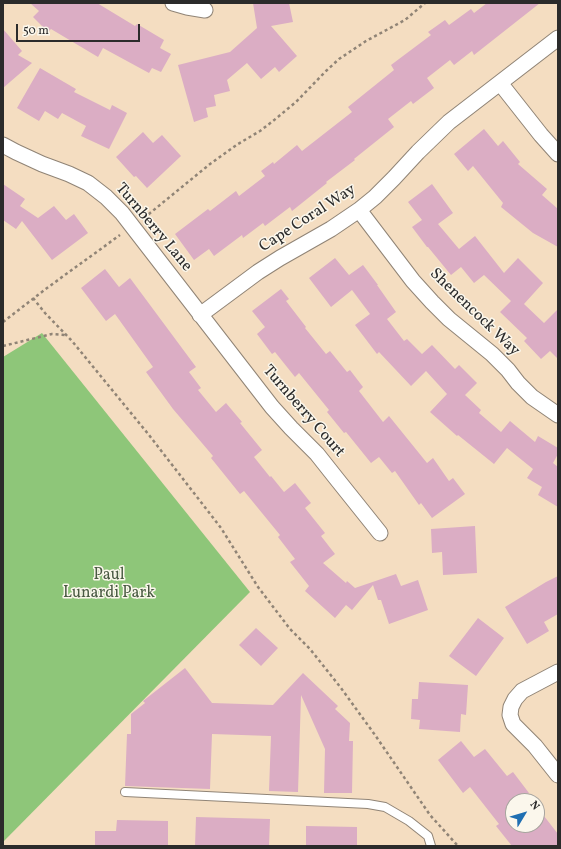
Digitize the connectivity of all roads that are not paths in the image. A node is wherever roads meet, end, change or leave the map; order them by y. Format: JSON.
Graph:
{"nodes":[{"id":1,"x":172,"y":3,"type":"edge"},
{"id":2,"x":205,"y":10,"type":"dead end"},
{"id":3,"x":558,"y":38,"type":"edge"},
{"id":4,"x":500,"y":83,"type":"junction"},
{"id":5,"x":3,"y":145,"type":"edge"},
{"id":6,"x":558,"y":154,"type":"edge"},
{"id":7,"x":359,"y":210,"type":"junction"},
{"id":8,"x":200,"y":315,"type":"junction"},
{"id":9,"x":558,"y":415,"type":"edge"},
{"id":10,"x":380,"y":533,"type":"dead end"},
{"id":11,"x":558,"y":672,"type":"edge"},
{"id":12,"x":558,"y":775,"type":"edge"},
{"id":13,"x":125,"y":792,"type":"dead end"},
{"id":14,"x":431,"y":846,"type":"edge"}],
"edges":[{"from":1,"to":2,"type":"street"},
{"from":3,"to":4,"type":"street","name":"Cape Coral Way"},
{"from":4,"to":6,"type":"street"},
{"from":4,"to":7,"type":"street","name":"Cape Coral Way"},
{"from":5,"to":8,"type":"street","name":"Turnberry Lane"},
{"from":7,"to":8,"type":"street","name":"Cape Coral Way"},
{"from":7,"to":9,"type":"street","name":"Shenencock Way"},
{"from":8,"to":10,"type":"street","name":"Turnberry Court"},
{"from":11,"to":12,"type":"street"},
{"from":13,"to":14,"type":"lane"}]}
